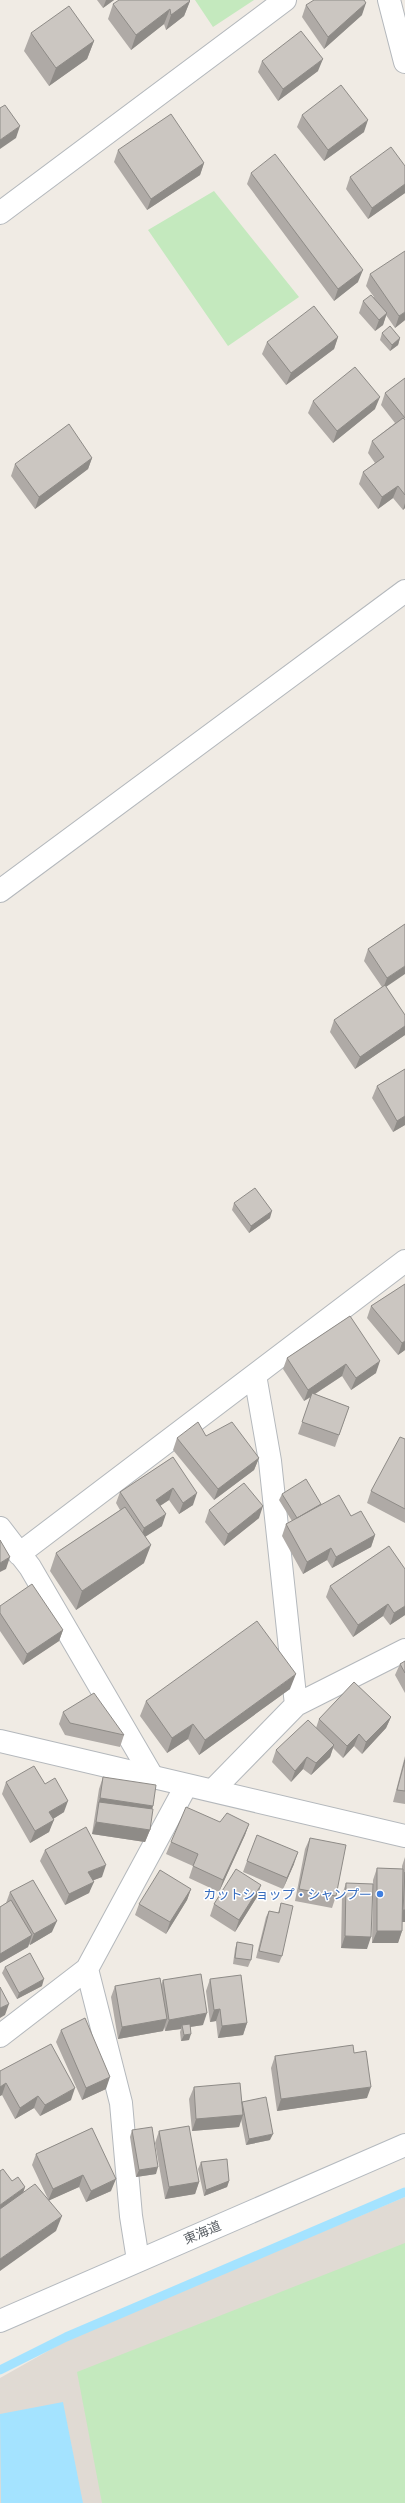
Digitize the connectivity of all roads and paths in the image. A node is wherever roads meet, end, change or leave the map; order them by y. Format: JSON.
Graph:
{"nodes":[{"id":1,"x":285,"y":0,"type":"edge"},
{"id":2,"x":389,"y":0,"type":"edge"},
{"id":3,"x":405,"y":62,"type":"edge"},
{"id":4,"x":0,"y":213,"type":"edge"},
{"id":5,"x":405,"y":591,"type":"edge"},
{"id":6,"x":0,"y":891,"type":"edge"},
{"id":7,"x":405,"y":1261,"type":"edge"},
{"id":8,"x":255,"y":1375,"type":"junction"},
{"id":9,"x":0,"y":1528,"type":"edge"},
{"id":10,"x":19,"y":1554,"type":"junction"},
{"id":11,"x":405,"y":1650,"type":"edge"},
{"id":12,"x":296,"y":1705,"type":"junction"},
{"id":13,"x":0,"y":1741,"type":"edge"},
{"id":14,"x":152,"y":1776,"type":"junction"},
{"id":15,"x":186,"y":1786,"type":"junction"},
{"id":16,"x":213,"y":1790,"type":"junction"},
{"id":17,"x":405,"y":1836,"type":"edge"},
{"id":18,"x":87,"y":1969,"type":"junction"},
{"id":19,"x":0,"y":2036,"type":"edge"},
{"id":20,"x":405,"y":2145,"type":"edge"},
{"id":21,"x":138,"y":2260,"type":"junction"},
{"id":22,"x":0,"y":2321,"type":"edge"}],
"edges":[{"from":1,"to":4,"type":"street"},
{"from":2,"to":3,"type":"street"},
{"from":5,"to":6,"type":"street"},
{"from":7,"to":8,"type":"street"},
{"from":8,"to":10,"type":"street"},
{"from":8,"to":12,"type":"street"},
{"from":9,"to":10,"type":"street"},
{"from":10,"to":14,"type":"street"},
{"from":11,"to":12,"type":"street"},
{"from":12,"to":16,"type":"street"},
{"from":13,"to":14,"type":"street"},
{"from":14,"to":15,"type":"street"},
{"from":15,"to":16,"type":"street"},
{"from":15,"to":18,"type":"street"},
{"from":16,"to":17,"type":"street"},
{"from":18,"to":19,"type":"street"},
{"from":18,"to":21,"type":"street"},
{"from":20,"to":21,"type":"street","name":"東海道"},
{"from":21,"to":22,"type":"street","name":"東海道"}]}
